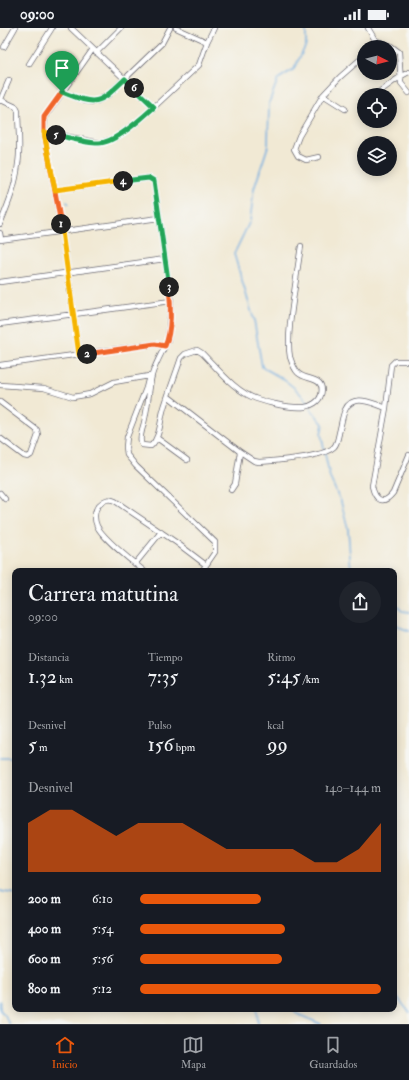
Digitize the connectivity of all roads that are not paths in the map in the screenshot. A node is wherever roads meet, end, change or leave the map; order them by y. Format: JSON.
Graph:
{"nodes":[{"id":1,"x":15,"y":28,"type":"edge"},
{"id":2,"x":52,"y":28,"type":"edge"},
{"id":3,"x":71,"y":28,"type":"edge"},
{"id":4,"x":122,"y":28,"type":"edge"},
{"id":5,"x":170,"y":28,"type":"edge"},
{"id":6,"x":176,"y":28,"type":"edge"},
{"id":7,"x":214,"y":28,"type":"edge"},
{"id":8,"x":368,"y":28,"type":"edge"},
{"id":9,"x":375,"y":40,"type":"edge"},
{"id":10,"x":207,"y":42,"type":"junction"},
{"id":11,"x":4,"y":46,"type":"dead end"},
{"id":12,"x":397,"y":50,"type":"edge"},
{"id":13,"x":95,"y":51,"type":"junction"},
{"id":14,"x":357,"y":62,"type":"edge"},
{"id":15,"x":29,"y":64,"type":"dead end"},
{"id":16,"x":409,"y":72,"type":"edge"},
{"id":17,"x":401,"y":76,"type":"junction"},
{"id":18,"x":125,"y":79,"type":"junction"},
{"id":19,"x":10,"y":80,"type":"dead end"},
{"id":20,"x":386,"y":88,"type":"edge"},
{"id":21,"x":62,"y":92,"type":"junction"},
{"id":22,"x":409,"y":93,"type":"edge"},
{"id":23,"x":323,"y":95,"type":"junction"},
{"id":24,"x":0,"y":101,"type":"edge"},
{"id":25,"x":154,"y":107,"type":"junction"},
{"id":26,"x":345,"y":109,"type":"dead end"},
{"id":27,"x":44,"y":132,"type":"junction"},
{"id":28,"x":319,"y":157,"type":"dead end"},
{"id":29,"x":55,"y":190,"type":"junction"},
{"id":30,"x":159,"y":218,"type":"junction"},
{"id":31,"x":0,"y":224,"type":"edge"},
{"id":32,"x":62,"y":231,"type":"junction"},
{"id":33,"x":0,"y":233,"type":"edge"},
{"id":34,"x":0,"y":239,"type":"edge"},
{"id":35,"x":301,"y":246,"type":"dead end"},
{"id":36,"x":165,"y":259,"type":"junction"},
{"id":37,"x":68,"y":272,"type":"junction"},
{"id":38,"x":0,"y":282,"type":"edge"},
{"id":39,"x":171,"y":301,"type":"junction"},
{"id":40,"x":74,"y":314,"type":"junction"},
{"id":41,"x":0,"y":324,"type":"edge"},
{"id":42,"x":165,"y":346,"type":"junction"},
{"id":43,"x":79,"y":355,"type":"junction"},
{"id":44,"x":409,"y":361,"type":"edge"},
{"id":45,"x":0,"y":365,"type":"edge"},
{"id":46,"x":150,"y":376,"type":"junction"},
{"id":47,"x":0,"y":384,"type":"edge"},
{"id":48,"x":169,"y":397,"type":"junction"},
{"id":49,"x":0,"y":402,"type":"edge"},
{"id":50,"x":386,"y":408,"type":"junction"},
{"id":51,"x":0,"y":438,"type":"edge"},
{"id":52,"x":157,"y":438,"type":"junction"},
{"id":53,"x":240,"y":452,"type":"junction"},
{"id":54,"x":409,"y":455,"type":"edge"},
{"id":55,"x":187,"y":460,"type":"dead end"},
{"id":56,"x":231,"y":490,"type":"dead end"},
{"id":57,"x":0,"y":493,"type":"edge"},
{"id":58,"x":5,"y":499,"type":"dead end"},
{"id":59,"x":161,"y":532,"type":"junction"},
{"id":60,"x":135,"y":564,"type":"junction"},
{"id":61,"x":206,"y":565,"type":"junction"},
{"id":62,"x":140,"y":568,"type":"edge"},
{"id":63,"x":204,"y":568,"type":"edge"}],
"edges":[{"from":1,"to":11,"type":"street"},
{"from":2,"to":15,"type":"street"},
{"from":3,"to":13,"type":"street"},
{"from":4,"to":13,"type":"street"},
{"from":5,"to":18,"type":"street"},
{"from":6,"to":10,"type":"street"},
{"from":7,"to":10,"type":"street"},
{"from":8,"to":9,"type":"street"},
{"from":10,"to":25,"type":"street"},
{"from":12,"to":17,"type":"street"},
{"from":13,"to":18,"type":"street"},
{"from":13,"to":21,"type":"street"},
{"from":14,"to":23,"type":"street"},
{"from":16,"to":17,"type":"street"},
{"from":17,"to":20,"type":"street"},
{"from":17,"to":22,"type":"street"},
{"from":18,"to":21,"type":"street"},
{"from":18,"to":25,"type":"street"},
{"from":19,"to":24,"type":"street"},
{"from":21,"to":27,"type":"street"},
{"from":23,"to":26,"type":"street"},
{"from":23,"to":28,"type":"street"},
{"from":24,"to":31,"type":"street"},
{"from":25,"to":27,"type":"street"},
{"from":27,"to":29,"type":"street"},
{"from":29,"to":30,"type":"street"},
{"from":29,"to":32,"type":"street"},
{"from":30,"to":32,"type":"street"},
{"from":30,"to":36,"type":"street"},
{"from":32,"to":34,"type":"street"},
{"from":32,"to":37,"type":"street"},
{"from":33,"to":34,"type":"street"},
{"from":35,"to":48,"type":"street"},
{"from":36,"to":37,"type":"street"},
{"from":36,"to":39,"type":"street"},
{"from":37,"to":38,"type":"street"},
{"from":37,"to":40,"type":"street"},
{"from":39,"to":40,"type":"street"},
{"from":39,"to":42,"type":"street"},
{"from":40,"to":41,"type":"street"},
{"from":40,"to":43,"type":"street"},
{"from":42,"to":43,"type":"street"},
{"from":42,"to":46,"type":"street"},
{"from":43,"to":45,"type":"street"},
{"from":44,"to":50,"type":"street"},
{"from":46,"to":47,"type":"street"},
{"from":46,"to":52,"type":"street"},
{"from":46,"to":61,"type":"street"},
{"from":48,"to":52,"type":"street"},
{"from":48,"to":53,"type":"street"},
{"from":49,"to":51,"type":"street"},
{"from":50,"to":53,"type":"street"},
{"from":50,"to":54,"type":"street"},
{"from":52,"to":55,"type":"street"},
{"from":53,"to":56,"type":"street"},
{"from":57,"to":58,"type":"street"},
{"from":59,"to":60,"type":"street"},
{"from":59,"to":60,"type":"street"},
{"from":59,"to":61,"type":"street"},
{"from":60,"to":62,"type":"street"},
{"from":61,"to":63,"type":"street"}]}
